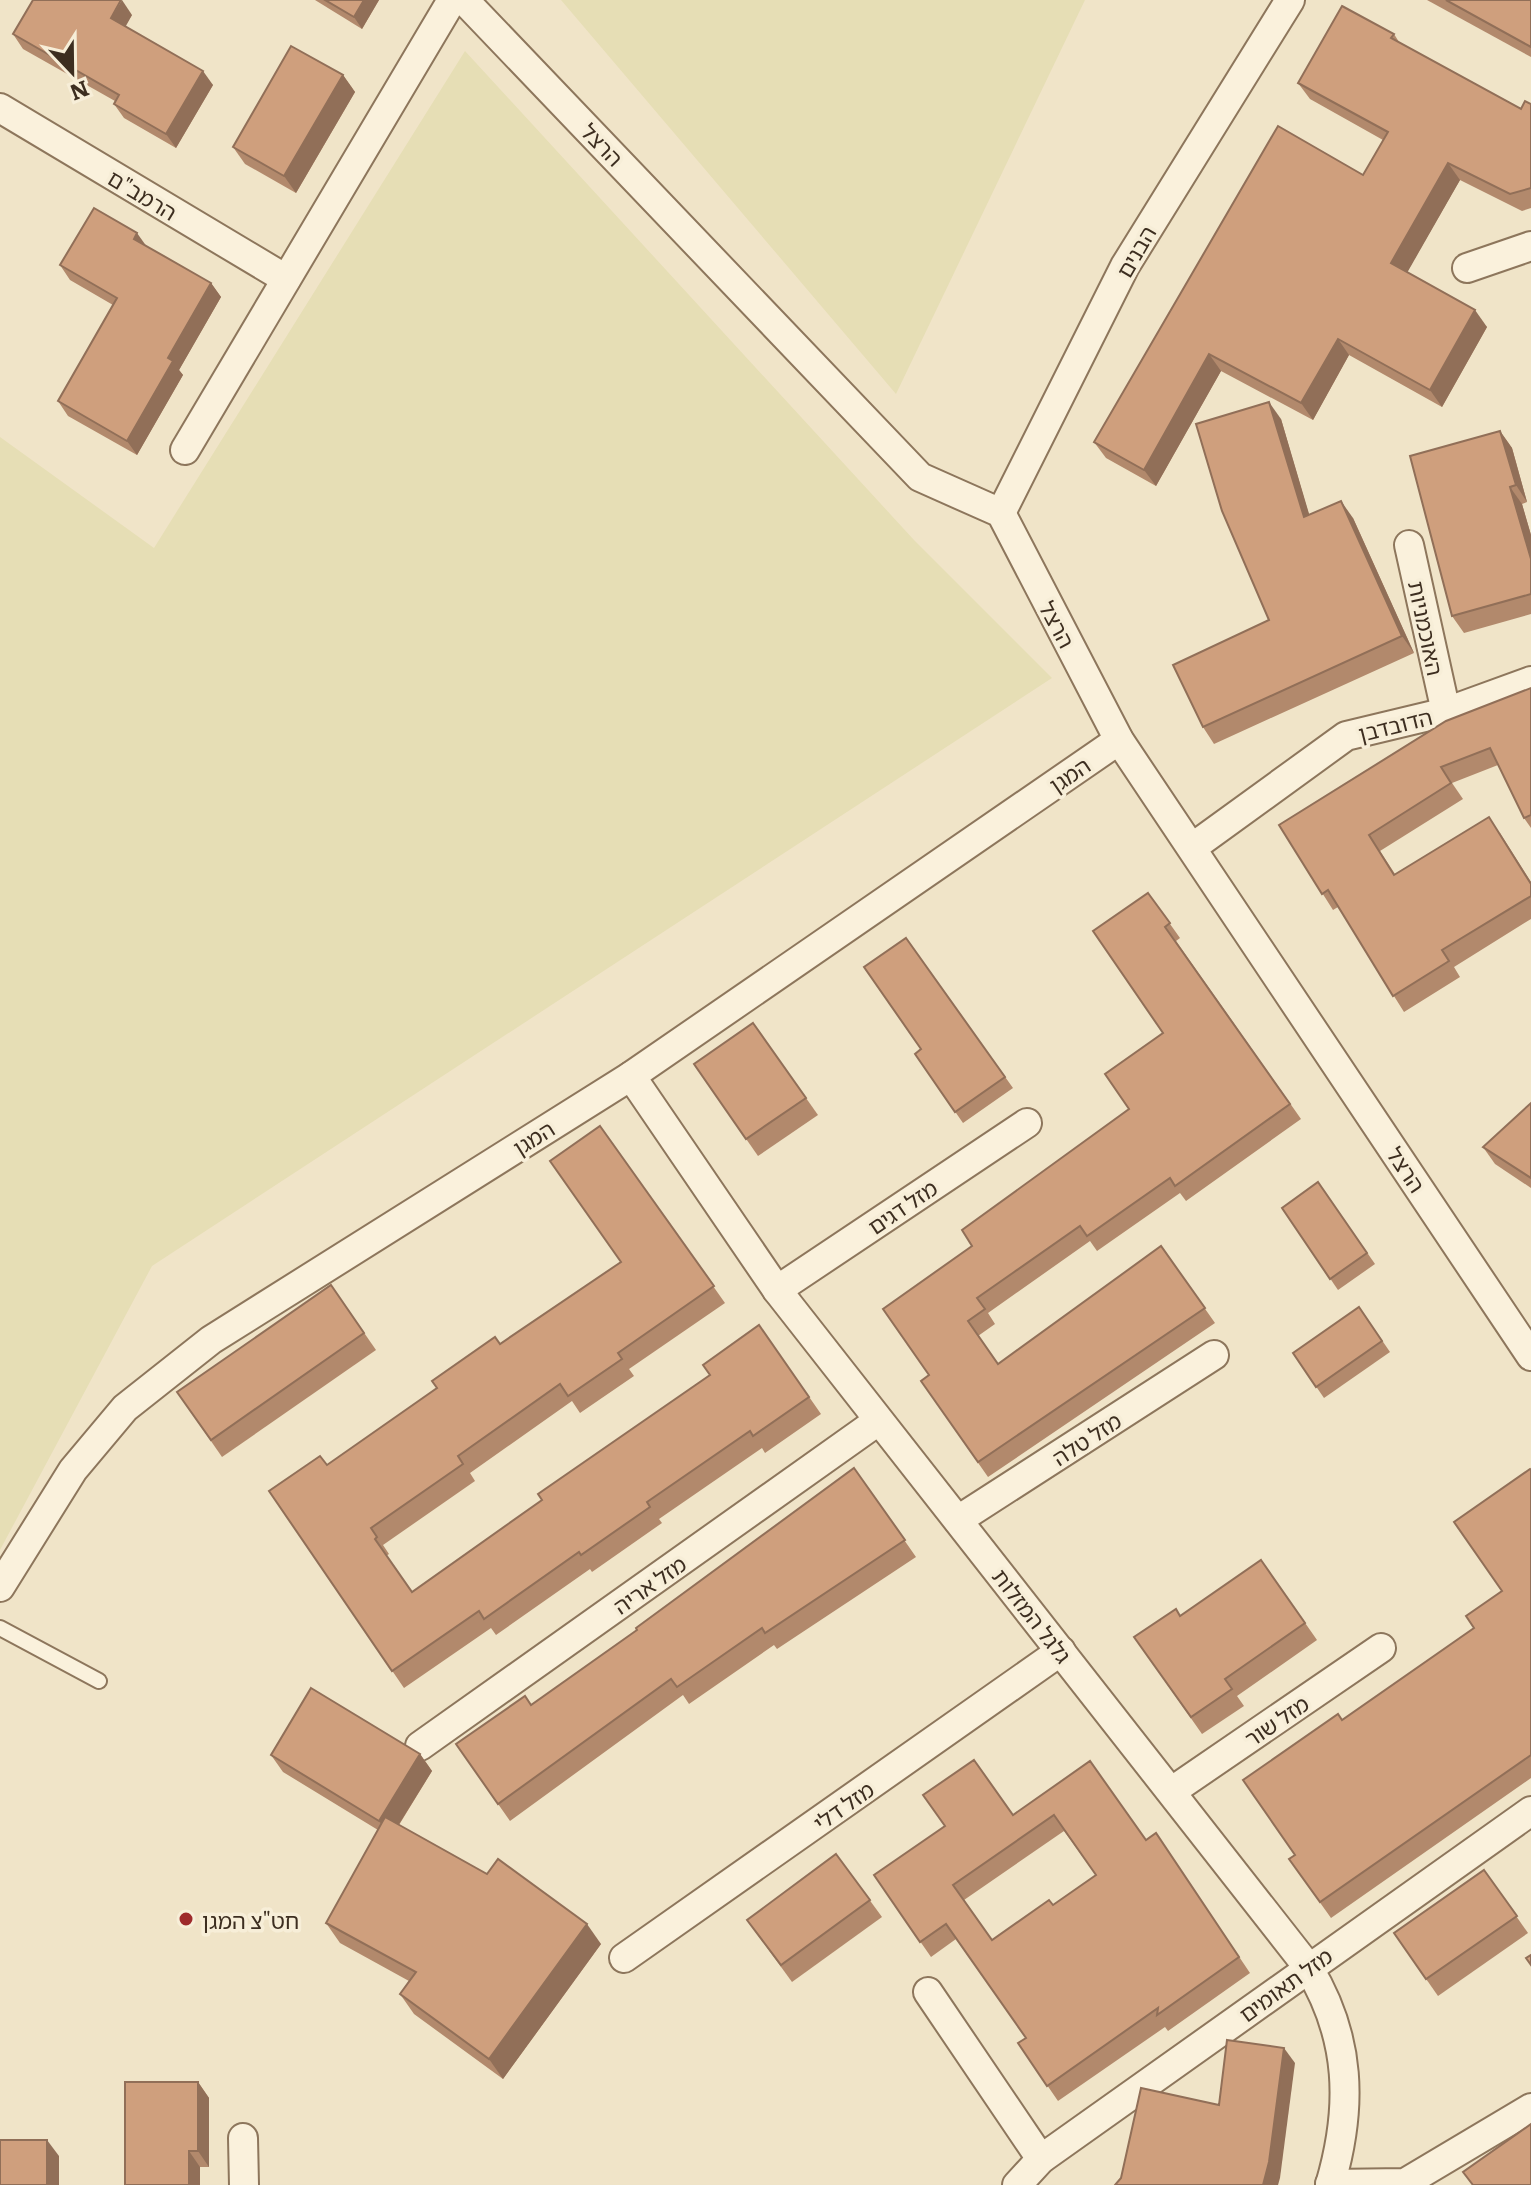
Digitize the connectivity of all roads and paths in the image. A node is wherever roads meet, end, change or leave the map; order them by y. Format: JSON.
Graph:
{"nodes":[{"id":1,"x":452,"y":0,"type":"edge"},
{"id":2,"x":464,"y":0,"type":"edge"},
{"id":3,"x":1290,"y":0,"type":"edge"},
{"id":4,"x":0,"y":108,"type":"edge"},
{"id":5,"x":1531,"y":246,"type":"edge"},
{"id":6,"x":1467,"y":268,"type":"dead end"},
{"id":7,"x":286,"y":279,"type":"junction"},
{"id":8,"x":185,"y":450,"type":"dead end"},
{"id":9,"x":1001,"y":513,"type":"junction"},
{"id":10,"x":1409,"y":545,"type":"dead end"},
{"id":11,"x":1531,"y":681,"type":"edge"},
{"id":12,"x":1446,"y":712,"type":"junction"},
{"id":13,"x":1119,"y":740,"type":"junction"},
{"id":14,"x":1193,"y":847,"type":"junction"},
{"id":15,"x":631,"y":1076,"type":"junction"},
{"id":16,"x":1027,"y":1123,"type":"dead end"},
{"id":17,"x":777,"y":1290,"type":"junction"},
{"id":18,"x":1214,"y":1355,"type":"dead end"},
{"id":19,"x":1531,"y":1356,"type":"edge"},
{"id":20,"x":878,"y":1421,"type":"junction"},
{"id":21,"x":958,"y":1520,"type":"junction"},
{"id":22,"x":0,"y":1587,"type":"edge"},
{"id":23,"x":0,"y":1628,"type":"edge"},
{"id":24,"x":1381,"y":1648,"type":"dead end"},
{"id":25,"x":1061,"y":1651,"type":"junction"},
{"id":26,"x":99,"y":1681,"type":"dead end"},
{"id":27,"x":420,"y":1746,"type":"dead end"},
{"id":28,"x":1172,"y":1791,"type":"junction"},
{"id":29,"x":1531,"y":1811,"type":"edge"},
{"id":30,"x":624,"y":1958,"type":"dead end"},
{"id":31,"x":1308,"y":1967,"type":"junction"},
{"id":32,"x":928,"y":1992,"type":"dead end"},
{"id":33,"x":1531,"y":2108,"type":"edge"},
{"id":34,"x":243,"y":2138,"type":"dead end"},
{"id":35,"x":1041,"y":2159,"type":"junction"},
{"id":36,"x":1330,"y":2184,"type":"edge"},
{"id":37,"x":244,"y":2185,"type":"edge"},
{"id":38,"x":1017,"y":2185,"type":"edge"}],
"edges":[{"from":1,"to":7,"type":"street"},
{"from":2,"to":9,"type":"street","name":"הרצל"},
{"from":3,"to":9,"type":"street","name":"הבנים"},
{"from":4,"to":7,"type":"street","name":"הרמב\"ם"},
{"from":5,"to":6,"type":"street"},
{"from":7,"to":8,"type":"street"},
{"from":9,"to":13,"type":"street","name":"הרצל"},
{"from":10,"to":12,"type":"street","name":"האוכמניות"},
{"from":11,"to":12,"type":"street","name":"הדובדבן"},
{"from":12,"to":14,"type":"street","name":"הדובדבן"},
{"from":13,"to":14,"type":"street","name":"הרצל"},
{"from":13,"to":15,"type":"street","name":"המגן"},
{"from":14,"to":19,"type":"street","name":"הרצל"},
{"from":15,"to":17,"type":"street","name":"גלגל המזלות"},
{"from":15,"to":22,"type":"street","name":"המגן"},
{"from":16,"to":17,"type":"street","name":"מזל דגים"},
{"from":17,"to":20,"type":"street","name":"גלגל המזלות"},
{"from":18,"to":21,"type":"street","name":"מזל טלה"},
{"from":20,"to":21,"type":"street","name":"גלגל המזלות"},
{"from":20,"to":27,"type":"street","name":"מזל אריה"},
{"from":21,"to":25,"type":"street","name":"גלגל המזלות"},
{"from":23,"to":26,"type":"lane"},
{"from":24,"to":28,"type":"street","name":"מזל שור"},
{"from":25,"to":28,"type":"street","name":"גלגל המזלות"},
{"from":25,"to":30,"type":"street","name":"מזל דלי"},
{"from":28,"to":31,"type":"street","name":"גלגל המזלות"},
{"from":29,"to":31,"type":"street","name":"מזל תאומים"},
{"from":31,"to":35,"type":"street","name":"מזל תאומים"},
{"from":31,"to":36,"type":"street","name":"גלגל המזלות"},
{"from":32,"to":35,"type":"street"},
{"from":33,"to":36,"type":"street"},
{"from":34,"to":37,"type":"street"},
{"from":35,"to":38,"type":"street","name":"מזל תאומים"}]}
